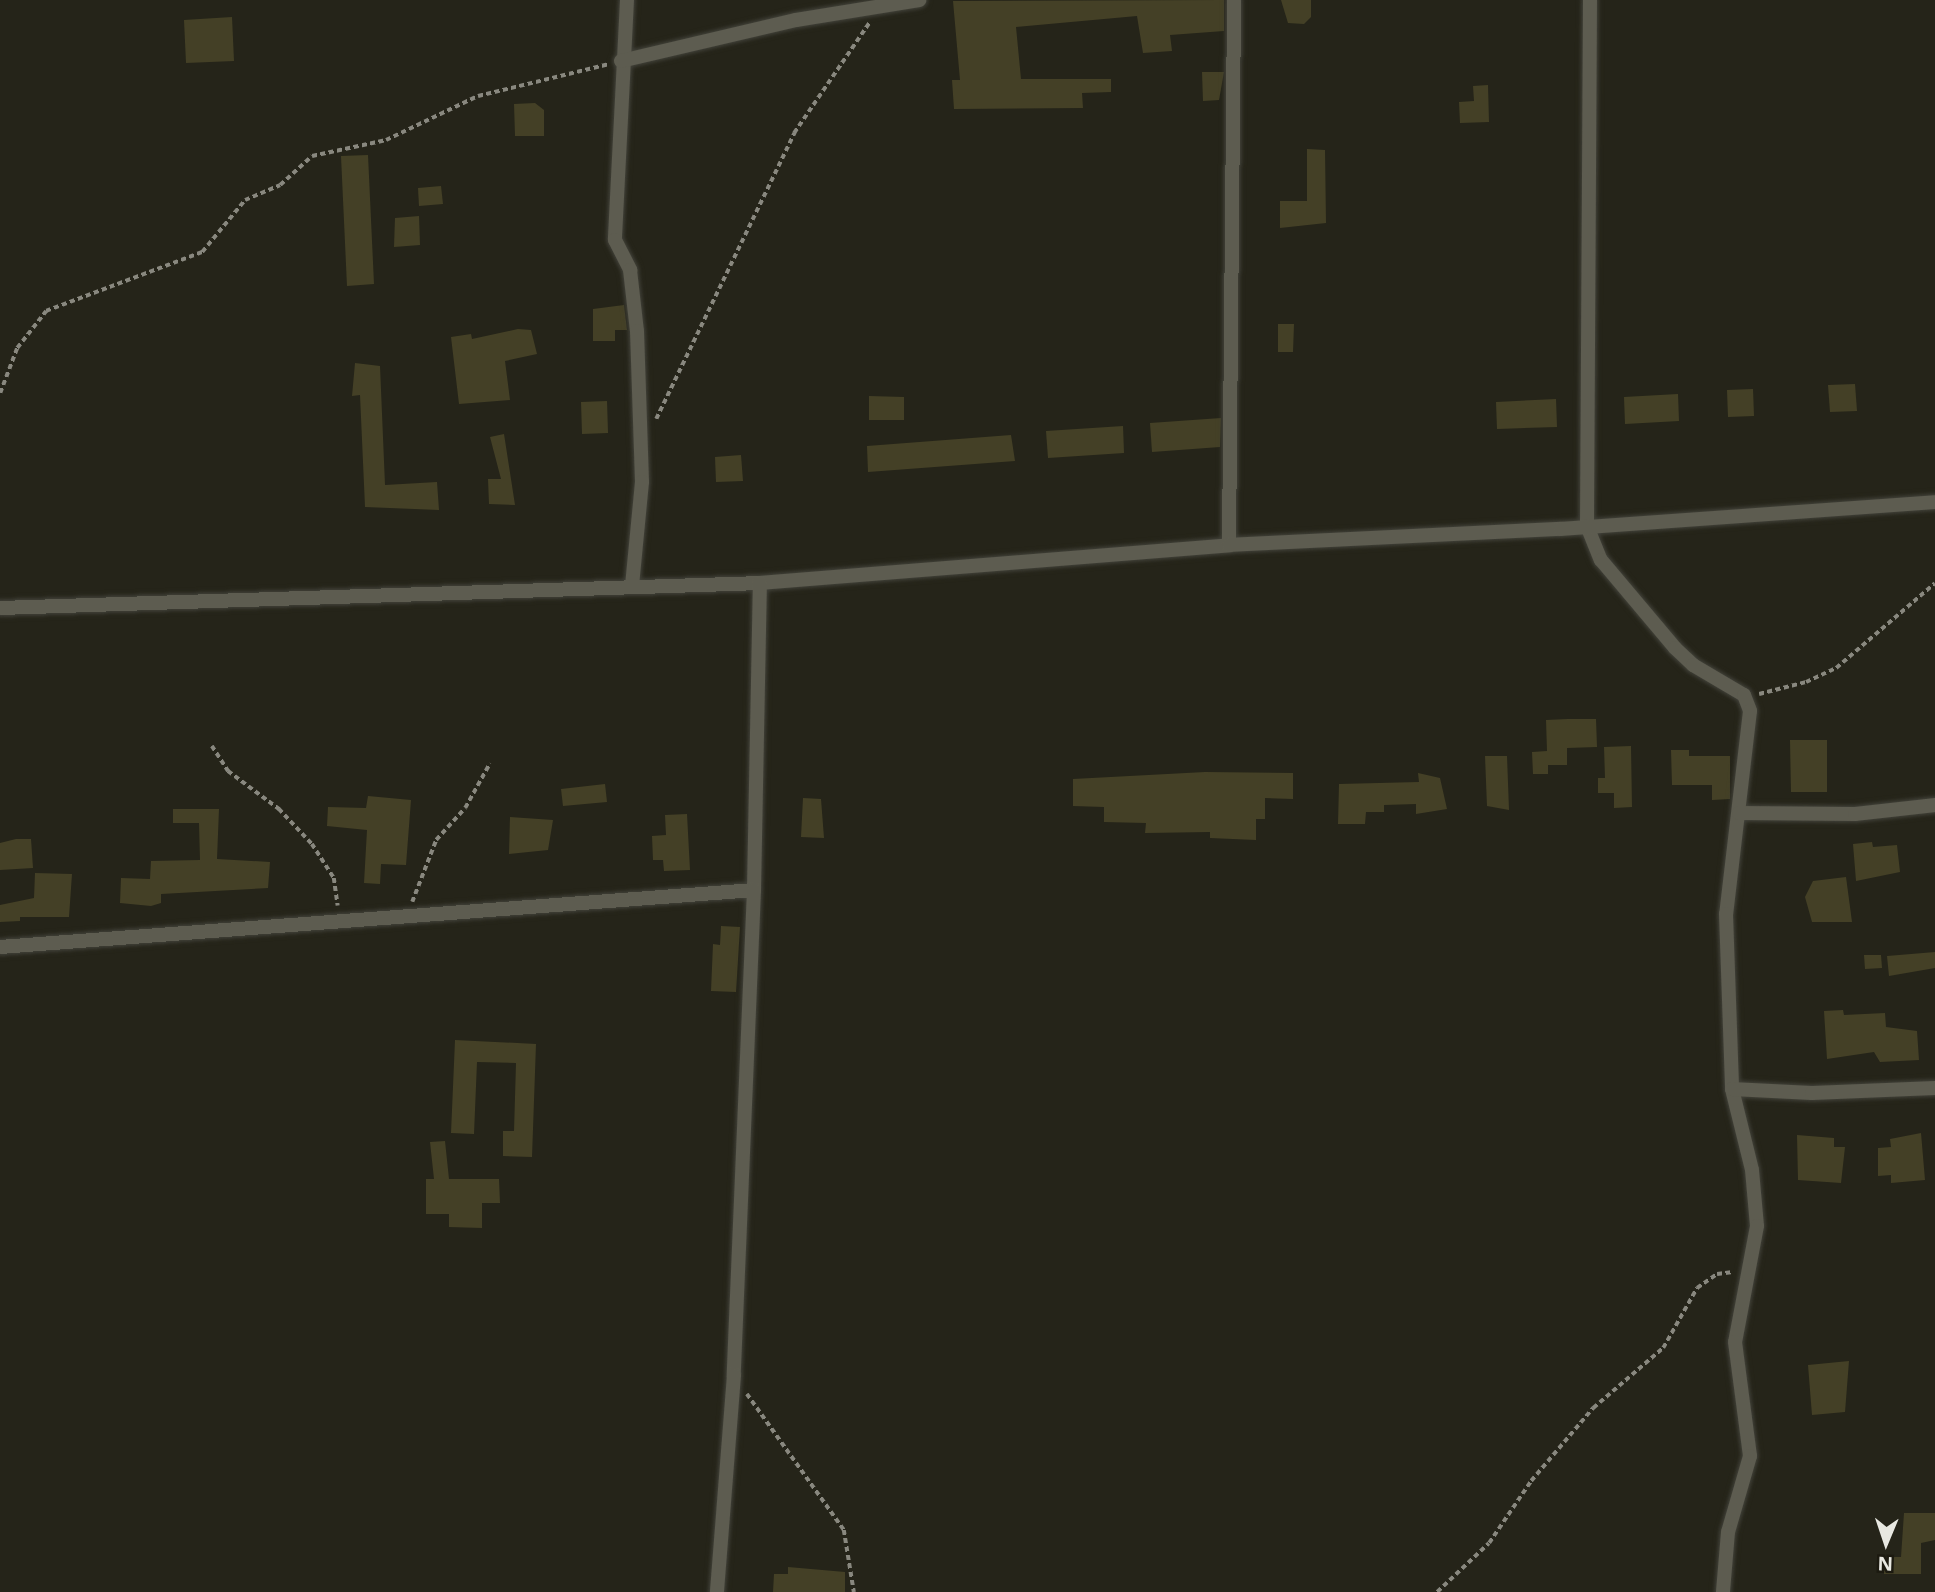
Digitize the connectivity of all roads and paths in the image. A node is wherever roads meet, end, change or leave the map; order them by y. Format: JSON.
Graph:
{"nodes":[{"id":1,"x":627,"y":0,"type":"edge"},
{"id":2,"x":919,"y":0,"type":"edge"},
{"id":3,"x":1234,"y":0,"type":"edge"},
{"id":4,"x":1590,"y":0,"type":"edge"},
{"id":5,"x":883,"y":5,"type":"junction"},
{"id":6,"x":621,"y":61,"type":"junction"},
{"id":7,"x":0,"y":393,"type":"edge"},
{"id":8,"x":641,"y":444,"type":"junction"},
{"id":9,"x":1935,"y":502,"type":"edge"},
{"id":10,"x":1587,"y":526,"type":"junction"},
{"id":11,"x":1229,"y":545,"type":"junction"},
{"id":12,"x":760,"y":583,"type":"junction"},
{"id":13,"x":1935,"y":583,"type":"edge"},
{"id":14,"x":632,"y":586,"type":"junction"},
{"id":15,"x":0,"y":608,"type":"edge"},
{"id":16,"x":1746,"y":697,"type":"junction"},
{"id":17,"x":212,"y":746,"type":"dead end"},
{"id":18,"x":490,"y":763,"type":"dead end"},
{"id":19,"x":1935,"y":805,"type":"edge"},
{"id":20,"x":1739,"y":813,"type":"junction"},
{"id":21,"x":754,"y":890,"type":"junction"},
{"id":22,"x":407,"y":914,"type":"junction"},
{"id":23,"x":340,"y":918,"type":"junction"},
{"id":24,"x":0,"y":947,"type":"edge"},
{"id":25,"x":1935,"y":1088,"type":"edge"},
{"id":26,"x":1732,"y":1089,"type":"junction"},
{"id":27,"x":1749,"y":1273,"type":"junction"},
{"id":28,"x":734,"y":1375,"type":"junction"},
{"id":29,"x":718,"y":1592,"type":"edge"},
{"id":30,"x":854,"y":1592,"type":"edge"},
{"id":31,"x":1437,"y":1592,"type":"edge"},
{"id":32,"x":1723,"y":1592,"type":"edge"}],
"edges":[{"from":1,"to":6,"type":"street"},
{"from":2,"to":5,"type":"street"},
{"from":3,"to":11,"type":"street"},
{"from":4,"to":10,"type":"street"},
{"from":5,"to":6,"type":"street"},
{"from":5,"to":8,"type":"path"},
{"from":6,"to":7,"type":"path"},
{"from":6,"to":8,"type":"street"},
{"from":8,"to":14,"type":"street"},
{"from":9,"to":10,"type":"street"},
{"from":10,"to":11,"type":"street"},
{"from":10,"to":16,"type":"street"},
{"from":11,"to":12,"type":"street"},
{"from":12,"to":14,"type":"street"},
{"from":12,"to":21,"type":"street"},
{"from":13,"to":16,"type":"path"},
{"from":14,"to":15,"type":"street"},
{"from":16,"to":20,"type":"street"},
{"from":17,"to":23,"type":"path"},
{"from":18,"to":22,"type":"path"},
{"from":19,"to":20,"type":"street"},
{"from":20,"to":26,"type":"street"},
{"from":21,"to":22,"type":"street"},
{"from":21,"to":28,"type":"street"},
{"from":22,"to":23,"type":"street"},
{"from":23,"to":24,"type":"street"},
{"from":25,"to":26,"type":"street"},
{"from":26,"to":27,"type":"street"},
{"from":27,"to":31,"type":"path"},
{"from":27,"to":32,"type":"street"},
{"from":28,"to":29,"type":"street"},
{"from":28,"to":30,"type":"path"}]}
